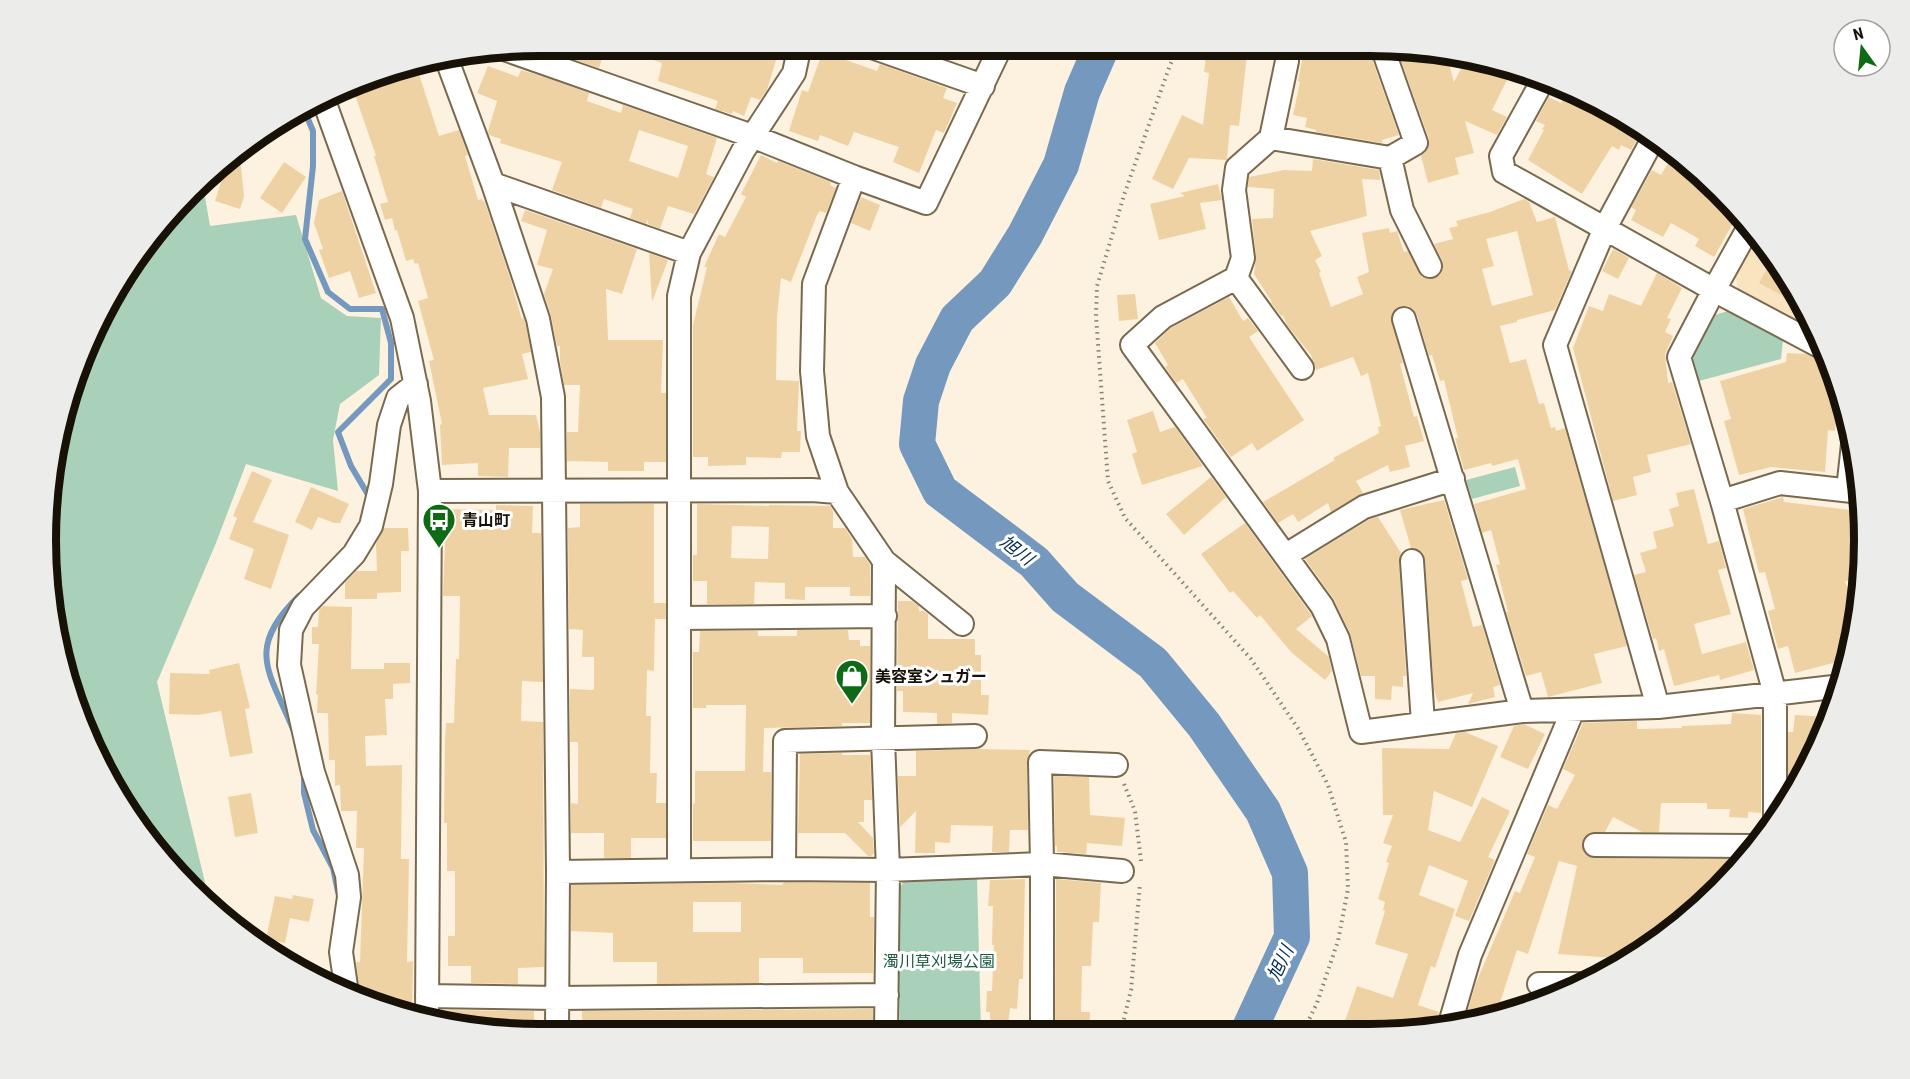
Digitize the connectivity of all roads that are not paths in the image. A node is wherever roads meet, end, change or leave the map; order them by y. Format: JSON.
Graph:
{"nodes":[{"id":1,"x":532,"y":56,"type":"edge"},
{"id":2,"x":798,"y":56,"type":"edge"},
{"id":3,"x":897,"y":56,"type":"edge"},
{"id":4,"x":996,"y":56,"type":"edge"},
{"id":5,"x":1287,"y":56,"type":"edge"},
{"id":6,"x":1386,"y":58,"type":"dead end"},
{"id":7,"x":449,"y":64,"type":"edge"},
{"id":8,"x":982,"y":86,"type":"junction"},
{"id":9,"x":1540,"y":86,"type":"edge"},
{"id":10,"x":325,"y":105,"type":"edge"},
{"id":11,"x":752,"y":136,"type":"junction"},
{"id":12,"x":1271,"y":138,"type":"junction"},
{"id":13,"x":1650,"y":145,"type":"edge"},
{"id":14,"x":1390,"y":158,"type":"junction"},
{"id":15,"x":854,"y":177,"type":"junction"},
{"id":16,"x":493,"y":184,"type":"junction"},
{"id":17,"x":1605,"y":228,"type":"junction"},
{"id":18,"x":1745,"y":234,"type":"edge"},
{"id":19,"x":689,"y":253,"type":"junction"},
{"id":20,"x":1430,"y":266,"type":"dead end"},
{"id":21,"x":1236,"y":278,"type":"junction"},
{"id":22,"x":1714,"y":290,"type":"junction"},
{"id":23,"x":1404,"y":319,"type":"dead end"},
{"id":24,"x":1813,"y":343,"type":"edge"},
{"id":25,"x":1302,"y":368,"type":"dead end"},
{"id":26,"x":416,"y":384,"type":"junction"},
{"id":27,"x":1453,"y":479,"type":"junction"},
{"id":28,"x":430,"y":491,"type":"junction"},
{"id":29,"x":680,"y":491,"type":"junction"},
{"id":30,"x":1851,"y":491,"type":"edge"},
{"id":31,"x":555,"y":492,"type":"junction"},
{"id":32,"x":837,"y":492,"type":"junction"},
{"id":33,"x":1722,"y":501,"type":"junction"},
{"id":34,"x":1286,"y":555,"type":"junction"},
{"id":35,"x":884,"y":561,"type":"junction"},
{"id":36,"x":1412,"y":561,"type":"dead end"},
{"id":37,"x":885,"y":616,"type":"junction"},
{"id":38,"x":680,"y":618,"type":"junction"},
{"id":39,"x":962,"y":624,"type":"dead end"},
{"id":40,"x":1831,"y":687,"type":"edge"},
{"id":41,"x":1775,"y":694,"type":"junction"},
{"id":42,"x":1658,"y":707,"type":"junction"},
{"id":43,"x":1573,"y":710,"type":"junction"},
{"id":44,"x":1522,"y":711,"type":"junction"},
{"id":45,"x":1423,"y":723,"type":"junction"},
{"id":46,"x":975,"y":736,"type":"dead end"},
{"id":47,"x":883,"y":739,"type":"junction"},
{"id":48,"x":1116,"y":765,"type":"road end"},
{"id":49,"x":1775,"y":805,"type":"edge"},
{"id":50,"x":1595,"y":845,"type":"dead end"},
{"id":51,"x":1744,"y":846,"type":"edge"},
{"id":52,"x":1042,"y":864,"type":"junction"},
{"id":53,"x":679,"y":869,"type":"junction"},
{"id":54,"x":784,"y":869,"type":"junction"},
{"id":55,"x":888,"y":870,"type":"junction"},
{"id":56,"x":1135,"y":870,"type":"road end"},
{"id":57,"x":558,"y":873,"type":"junction"},
{"id":58,"x":346,"y":983,"type":"edge"},
{"id":59,"x":1539,"y":984,"type":"dead end"},
{"id":60,"x":1563,"y":984,"type":"edge"},
{"id":61,"x":887,"y":995,"type":"junction"},
{"id":62,"x":557,"y":998,"type":"junction"},
{"id":63,"x":427,"y":1006,"type":"edge"},
{"id":64,"x":1452,"y":1016,"type":"edge"},
{"id":65,"x":556,"y":1024,"type":"edge"},
{"id":66,"x":886,"y":1024,"type":"edge"},
{"id":67,"x":1042,"y":1024,"type":"edge"}],
"edges":[{"from":1,"to":11,"type":"street"},
{"from":2,"to":11,"type":"street"},
{"from":3,"to":8,"type":"street"},
{"from":4,"to":8,"type":"street"},
{"from":5,"to":12,"type":"street"},
{"from":6,"to":14,"type":"street"},
{"from":7,"to":16,"type":"street"},
{"from":8,"to":15,"type":"street"},
{"from":9,"to":17,"type":"street"},
{"from":10,"to":26,"type":"street"},
{"from":11,"to":15,"type":"street"},
{"from":11,"to":19,"type":"street"},
{"from":12,"to":14,"type":"street"},
{"from":12,"to":21,"type":"street"},
{"from":13,"to":17,"type":"street"},
{"from":14,"to":20,"type":"street"},
{"from":15,"to":32,"type":"street"},
{"from":16,"to":19,"type":"street"},
{"from":16,"to":31,"type":"street"},
{"from":17,"to":22,"type":"street"},
{"from":17,"to":42,"type":"street"},
{"from":18,"to":22,"type":"street"},
{"from":19,"to":29,"type":"street"},
{"from":21,"to":25,"type":"street"},
{"from":21,"to":34,"type":"street"},
{"from":22,"to":24,"type":"street"},
{"from":22,"to":33,"type":"street"},
{"from":23,"to":27,"type":"street"},
{"from":26,"to":28,"type":"street"},
{"from":26,"to":58,"type":"street"},
{"from":27,"to":34,"type":"street"},
{"from":27,"to":44,"type":"street"},
{"from":28,"to":31,"type":"street"},
{"from":28,"to":63,"type":"street"},
{"from":29,"to":31,"type":"street"},
{"from":29,"to":32,"type":"street"},
{"from":29,"to":38,"type":"street"},
{"from":30,"to":33,"type":"street"},
{"from":31,"to":57,"type":"street"},
{"from":32,"to":35,"type":"street"},
{"from":33,"to":41,"type":"street"},
{"from":34,"to":45,"type":"street"},
{"from":35,"to":37,"type":"street"},
{"from":35,"to":39,"type":"street"},
{"from":36,"to":45,"type":"street"},
{"from":37,"to":38,"type":"street"},
{"from":37,"to":47,"type":"street"},
{"from":38,"to":53,"type":"street"},
{"from":40,"to":41,"type":"street"},
{"from":41,"to":42,"type":"street"},
{"from":41,"to":49,"type":"street"},
{"from":42,"to":43,"type":"street"},
{"from":43,"to":44,"type":"street"},
{"from":43,"to":64,"type":"street"},
{"from":44,"to":45,"type":"street"},
{"from":46,"to":47,"type":"street"},
{"from":47,"to":54,"type":"street"},
{"from":47,"to":55,"type":"street"},
{"from":48,"to":52,"type":"street"},
{"from":50,"to":51,"type":"street"},
{"from":52,"to":55,"type":"street"},
{"from":52,"to":56,"type":"street"},
{"from":52,"to":67,"type":"street"},
{"from":53,"to":54,"type":"street"},
{"from":53,"to":57,"type":"street"},
{"from":54,"to":55,"type":"street"},
{"from":55,"to":61,"type":"street"},
{"from":57,"to":62,"type":"street"},
{"from":59,"to":60,"type":"street"},
{"from":61,"to":62,"type":"street"},
{"from":61,"to":66,"type":"street"},
{"from":62,"to":63,"type":"street"},
{"from":62,"to":65,"type":"street"}]}
